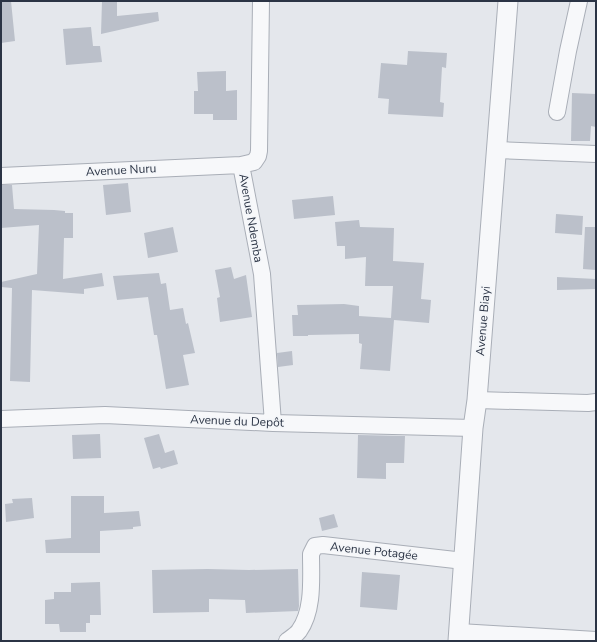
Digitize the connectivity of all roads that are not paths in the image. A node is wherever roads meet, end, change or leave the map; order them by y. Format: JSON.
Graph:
{"nodes":[{"id":1,"x":261,"y":1,"type":"edge"},
{"id":2,"x":508,"y":1,"type":"edge"},
{"id":3,"x":579,"y":1,"type":"edge"},
{"id":4,"x":557,"y":112,"type":"dead end"},
{"id":5,"x":497,"y":150,"type":"junction"},
{"id":6,"x":596,"y":154,"type":"edge"},
{"id":7,"x":241,"y":165,"type":"junction"},
{"id":8,"x":1,"y":176,"type":"edge"},
{"id":9,"x":477,"y":400,"type":"junction"},
{"id":10,"x":596,"y":402,"type":"edge"},
{"id":11,"x":1,"y":419,"type":"edge"},
{"id":12,"x":273,"y":423,"type":"junction"},
{"id":13,"x":473,"y":428,"type":"junction"},
{"id":14,"x":464,"y":561,"type":"junction"},
{"id":15,"x":458,"y":636,"type":"edge"},
{"id":16,"x":596,"y":640,"type":"edge"},
{"id":17,"x":287,"y":641,"type":"edge"}],
"edges":[{"from":1,"to":7,"type":"street","name":"Avenue Ndemba"},
{"from":2,"to":5,"type":"street","name":"Avenue Biayi"},
{"from":3,"to":4,"type":"street"},
{"from":5,"to":6,"type":"street"},
{"from":5,"to":9,"type":"street","name":"Avenue Biayi"},
{"from":7,"to":8,"type":"street","name":"Avenue Nuru"},
{"from":7,"to":12,"type":"street","name":"Avenue Ndemba"},
{"from":9,"to":10,"type":"street"},
{"from":9,"to":13,"type":"street","name":"Avenue Biayi"},
{"from":11,"to":12,"type":"street","name":"Avenue du Depôt"},
{"from":12,"to":13,"type":"street","name":"Avenue du Depôt"},
{"from":13,"to":14,"type":"street","name":"Avenue Biayi"},
{"from":14,"to":15,"type":"street","name":"Avenue Biayi"},
{"from":14,"to":17,"type":"street","name":"Avenue Potagée"},
{"from":15,"to":16,"type":"street"}]}
